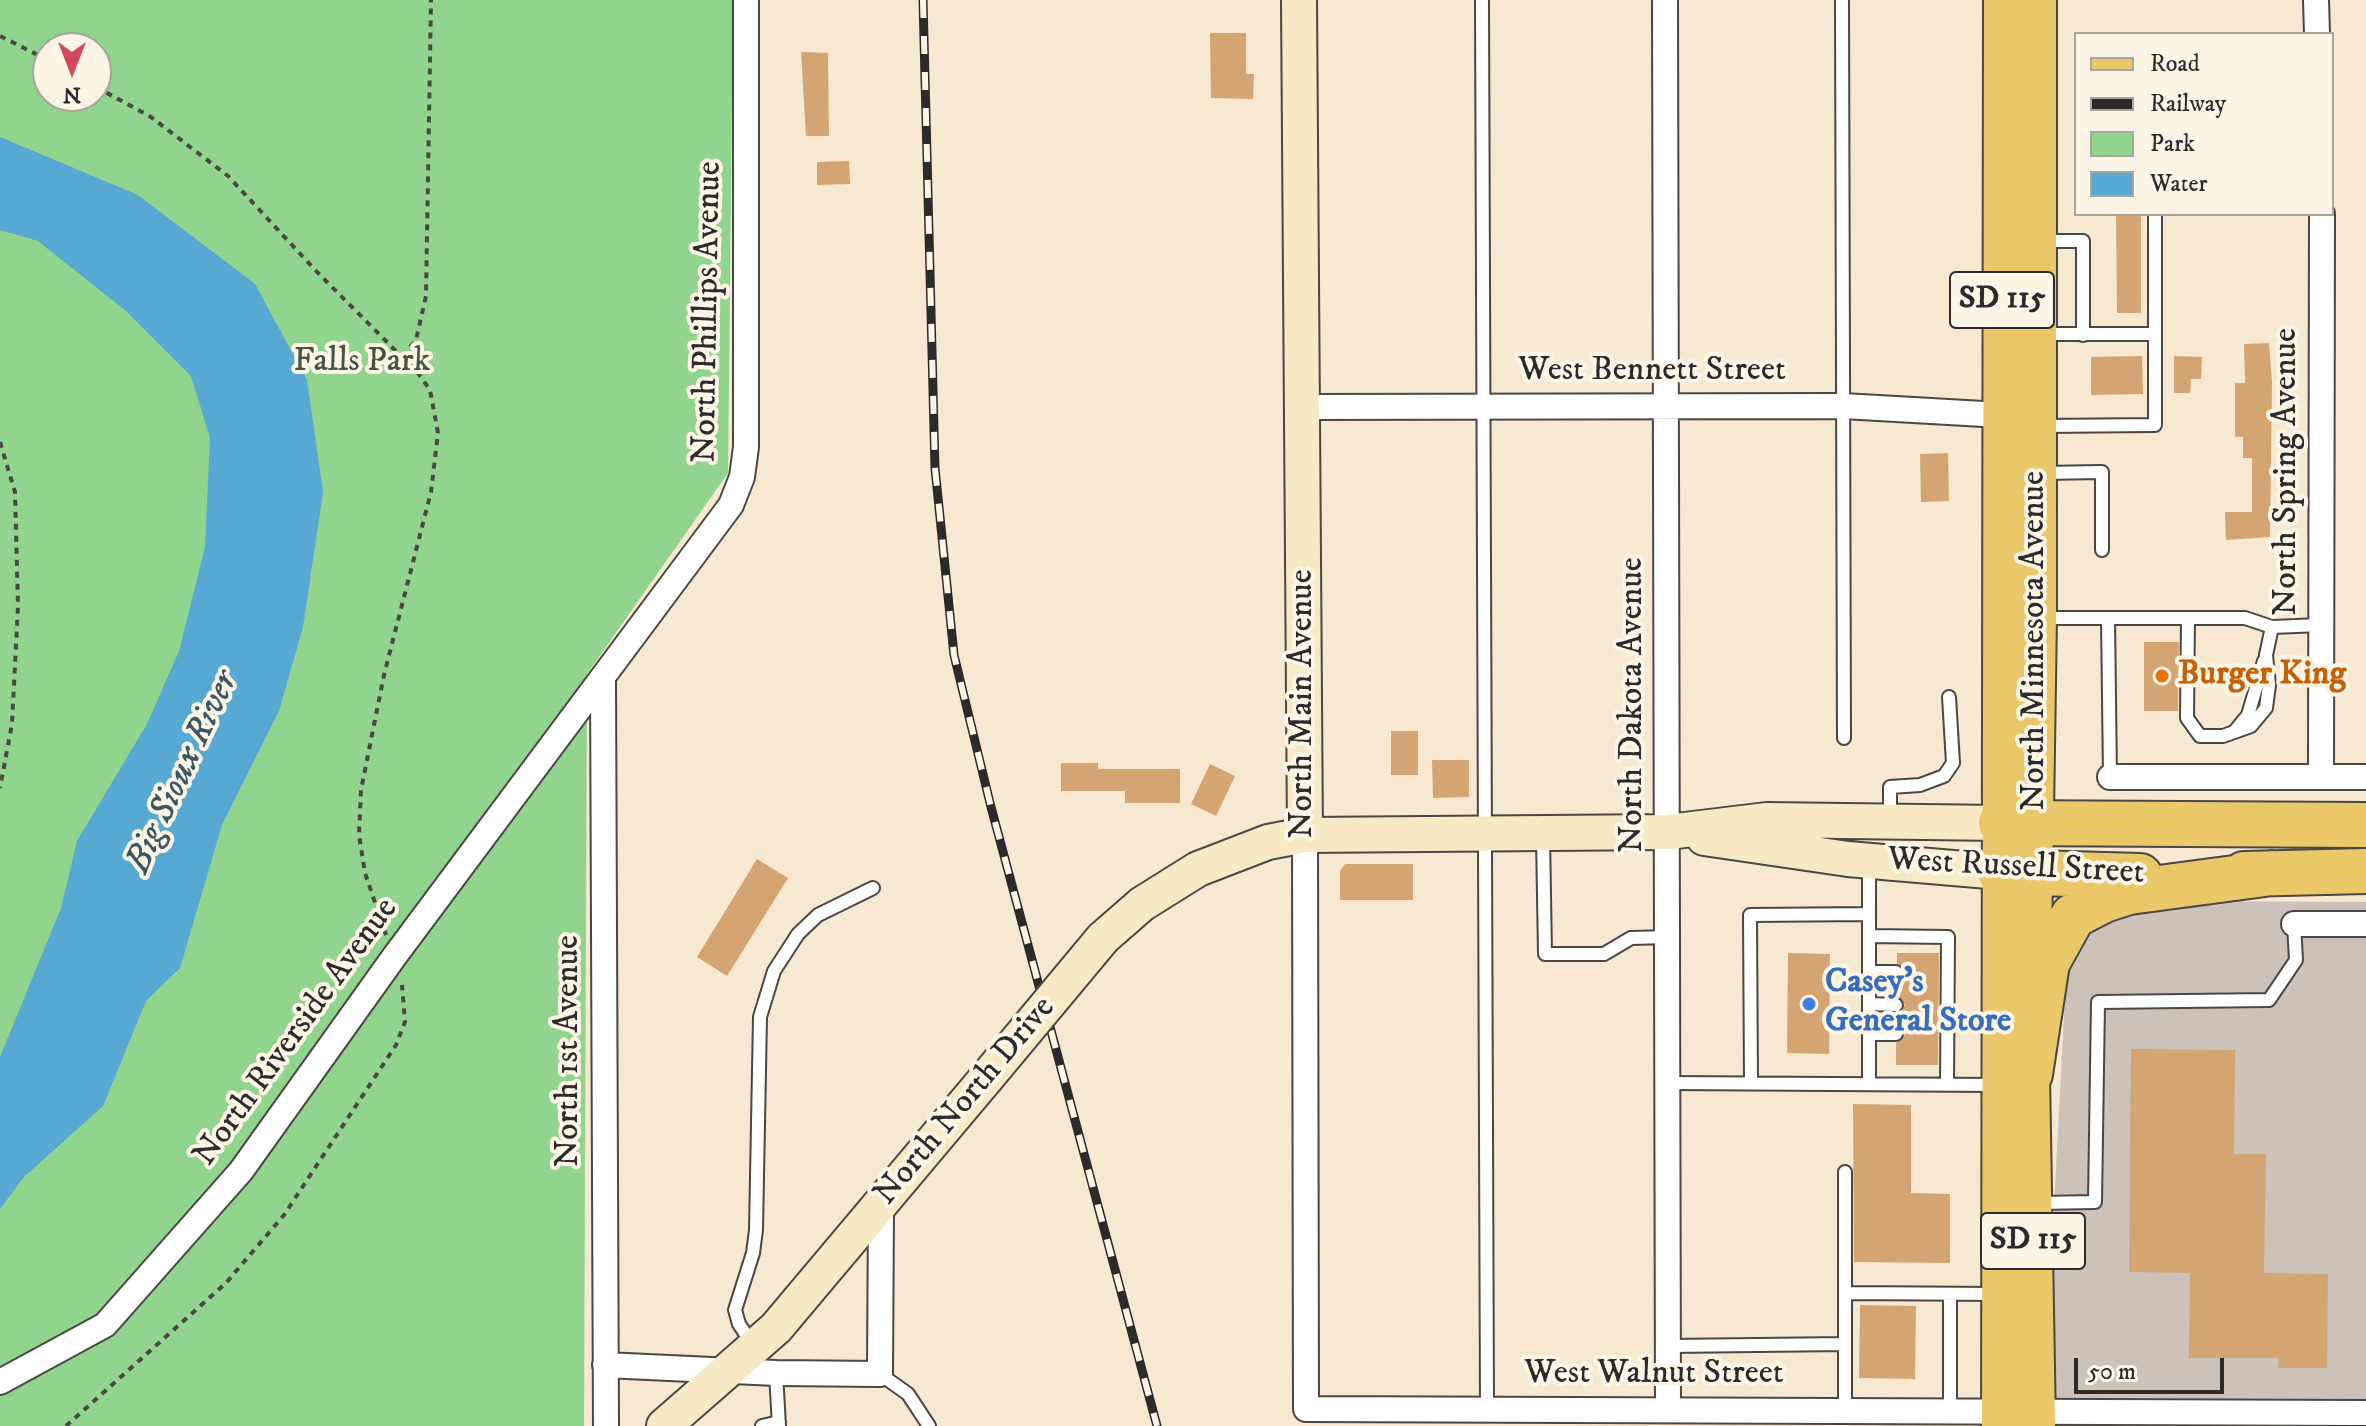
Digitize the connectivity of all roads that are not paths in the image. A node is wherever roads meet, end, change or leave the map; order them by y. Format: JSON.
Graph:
{"nodes":[{"id":1,"x":746,"y":0,"type":"edge"},
{"id":2,"x":1299,"y":0,"type":"edge"},
{"id":3,"x":1482,"y":0,"type":"edge"},
{"id":4,"x":1665,"y":0,"type":"edge"},
{"id":5,"x":1842,"y":0,"type":"edge"},
{"id":6,"x":2003,"y":0,"type":"edge"},
{"id":7,"x":2037,"y":0,"type":"edge"},
{"id":8,"x":2316,"y":0,"type":"edge"},
{"id":9,"x":2317,"y":32,"type":"edge"},
{"id":10,"x":2155,"y":216,"type":"edge"},
{"id":11,"x":2322,"y":216,"type":"edge"},
{"id":12,"x":2020,"y":242,"type":"junction"},
{"id":13,"x":2020,"y":334,"type":"junction"},
{"id":14,"x":2155,"y":334,"type":"junction"},
{"id":15,"x":2083,"y":335,"type":"junction"},
{"id":16,"x":1485,"y":406,"type":"junction"},
{"id":17,"x":1666,"y":406,"type":"junction"},
{"id":18,"x":1843,"y":406,"type":"junction"},
{"id":19,"x":1303,"y":407,"type":"junction"},
{"id":20,"x":2019,"y":420,"type":"junction"},
{"id":21,"x":2019,"y":474,"type":"junction"},
{"id":22,"x":2102,"y":550,"type":"dead end"},
{"id":23,"x":2019,"y":618,"type":"junction"},
{"id":24,"x":2108,"y":618,"type":"junction"},
{"id":25,"x":2188,"y":618,"type":"junction"},
{"id":26,"x":2321,"y":625,"type":"junction"},
{"id":27,"x":2272,"y":627,"type":"junction"},
{"id":28,"x":603,"y":677,"type":"junction"},
{"id":29,"x":1949,"y":697,"type":"dead end"},
{"id":30,"x":1844,"y":738,"type":"dead end"},
{"id":31,"x":2110,"y":777,"type":"joint"},
{"id":32,"x":2321,"y":777,"type":"junction"},
{"id":33,"x":2366,"y":777,"type":"edge"},
{"id":34,"x":1890,"y":822,"type":"junction"},
{"id":35,"x":2018,"y":823,"type":"junction"},
{"id":36,"x":2366,"y":825,"type":"edge"},
{"id":37,"x":1668,"y":832,"type":"junction"},
{"id":38,"x":1484,"y":833,"type":"junction"},
{"id":39,"x":1543,"y":833,"type":"junction"},
{"id":40,"x":1305,"y":835,"type":"junction"},
{"id":41,"x":1869,"y":861,"type":"junction"},
{"id":42,"x":2366,"y":871,"type":"edge"},
{"id":43,"x":2272,"y":873,"type":"junction"},
{"id":44,"x":2016,"y":874,"type":"junction"},
{"id":45,"x":873,"y":888,"type":"dead end"},
{"id":46,"x":1869,"y":914,"type":"junction"},
{"id":47,"x":2294,"y":924,"type":"joint"},
{"id":48,"x":2366,"y":924,"type":"edge"},
{"id":49,"x":1869,"y":936,"type":"junction"},
{"id":50,"x":1668,"y":937,"type":"junction"},
{"id":51,"x":1869,"y":972,"type":"junction"},
{"id":52,"x":1896,"y":972,"type":"dead end"},
{"id":53,"x":1869,"y":1004,"type":"junction"},
{"id":54,"x":1896,"y":1005,"type":"dead end"},
{"id":55,"x":1869,"y":1034,"type":"junction"},
{"id":56,"x":1896,"y":1034,"type":"dead end"},
{"id":57,"x":2020,"y":1082,"type":"junction"},
{"id":58,"x":1668,"y":1083,"type":"junction"},
{"id":59,"x":1751,"y":1083,"type":"junction"},
{"id":60,"x":1869,"y":1084,"type":"junction"},
{"id":61,"x":1947,"y":1084,"type":"junction"},
{"id":62,"x":1845,"y":1172,"type":"dead end"},
{"id":63,"x":2016,"y":1203,"type":"junction"},
{"id":64,"x":881,"y":1206,"type":"junction"},
{"id":65,"x":1846,"y":1293,"type":"junction"},
{"id":66,"x":1950,"y":1294,"type":"junction"},
{"id":67,"x":2016,"y":1294,"type":"junction"},
{"id":68,"x":1845,"y":1344,"type":"junction"},
{"id":69,"x":1668,"y":1346,"type":"junction"},
{"id":70,"x":754,"y":1363,"type":"junction"},
{"id":71,"x":605,"y":1365,"type":"junction"},
{"id":72,"x":880,"y":1374,"type":"junction"},
{"id":73,"x":0,"y":1382,"type":"edge"},
{"id":74,"x":1306,"y":1409,"type":"joint"},
{"id":75,"x":1487,"y":1409,"type":"junction"},
{"id":76,"x":1845,"y":1409,"type":"junction"},
{"id":77,"x":1950,"y":1409,"type":"junction"},
{"id":78,"x":1668,"y":1410,"type":"junction"},
{"id":79,"x":2366,"y":1413,"type":"edge"},
{"id":80,"x":2019,"y":1417,"type":"edge"},
{"id":81,"x":1710,"y":1418,"type":"edge"},
{"id":82,"x":1782,"y":1418,"type":"edge"},
{"id":83,"x":1906,"y":1418,"type":"edge"},
{"id":84,"x":779,"y":1424,"type":"edge"},
{"id":85,"x":606,"y":1426,"type":"edge"},
{"id":86,"x":664,"y":1426,"type":"edge"},
{"id":87,"x":762,"y":1426,"type":"edge"},
{"id":88,"x":929,"y":1426,"type":"edge"}],
"edges":[{"from":1,"to":28,"type":"street","name":"North Phillips Avenue"},
{"from":2,"to":19,"type":"main road","name":"North Main Avenue"},
{"from":3,"to":16,"type":"lane"},
{"from":4,"to":17,"type":"street","name":"North Dakota Avenue"},
{"from":5,"to":18,"type":"lane"},
{"from":6,"to":12,"type":"main road","name":"North Minnesota Avenue","number":"SD 115"},
{"from":7,"to":12,"type":"main road","name":"North Minnesota Avenue","number":"SD 115"},
{"from":8,"to":9,"type":"street"},
{"from":10,"to":14,"type":"lane"},
{"from":11,"to":26,"type":"street","name":"North Spring Avenue"},
{"from":12,"to":13,"type":"main road","name":"North Minnesota Avenue","number":"SD 115"},
{"from":12,"to":15,"type":"lane"},
{"from":13,"to":15,"type":"lane"},
{"from":13,"to":20,"type":"main road","name":"North Minnesota Avenue","number":"SD 115"},
{"from":14,"to":15,"type":"lane"},
{"from":14,"to":20,"type":"lane"},
{"from":16,"to":17,"type":"street","name":"West Bennett Street"},
{"from":16,"to":19,"type":"street","name":"West Bennett Street"},
{"from":16,"to":38,"type":"lane"},
{"from":17,"to":18,"type":"street","name":"West Bennett Street"},
{"from":17,"to":37,"type":"street","name":"North Dakota Avenue"},
{"from":18,"to":20,"type":"street","name":"West Bennett Street"},
{"from":18,"to":30,"type":"lane"},
{"from":19,"to":40,"type":"main road","name":"North Main Avenue"},
{"from":20,"to":21,"type":"main road","name":"North Minnesota Avenue","number":"SD 115"},
{"from":21,"to":22,"type":"lane"},
{"from":21,"to":23,"type":"main road","name":"North Minnesota Avenue","number":"SD 115"},
{"from":23,"to":24,"type":"lane"},
{"from":23,"to":35,"type":"main road","name":"North Minnesota Avenue","number":"SD 115"},
{"from":24,"to":25,"type":"lane"},
{"from":24,"to":31,"type":"lane"},
{"from":25,"to":27,"type":"lane"},
{"from":25,"to":27,"type":"lane"},
{"from":26,"to":27,"type":"lane"},
{"from":26,"to":32,"type":"street","name":"North Spring Avenue"},
{"from":28,"to":71,"type":"street","name":"North 1st Avenue"},
{"from":28,"to":73,"type":"street","name":"North Riverside Avenue"},
{"from":29,"to":34,"type":"lane"},
{"from":31,"to":32,"type":"street"},
{"from":32,"to":33,"type":"street"},
{"from":34,"to":35,"type":"main road","name":"West Russell Street"},
{"from":34,"to":37,"type":"main road","name":"West Russell Street"},
{"from":35,"to":36,"type":"highway","name":"West Russell Street"},
{"from":35,"to":44,"type":"main road","name":"North Minnesota Avenue","number":"SD 115"},
{"from":37,"to":39,"type":"main road","name":"West Russell Street"},
{"from":37,"to":41,"type":"main road","name":"West Russell Street"},
{"from":37,"to":50,"type":"street","name":"North Dakota Avenue"},
{"from":38,"to":39,"type":"main road","name":"West Russell Street"},
{"from":38,"to":40,"type":"main road","name":"West Russell Street"},
{"from":38,"to":75,"type":"lane"},
{"from":39,"to":50,"type":"lane"},
{"from":40,"to":64,"type":"main road","name":"North North Drive","bridge":true},
{"from":40,"to":74,"type":"street","name":"North Main Avenue"},
{"from":41,"to":44,"type":"main road","name":"West Russell Street"},
{"from":41,"to":46,"type":"lane"},
{"from":42,"to":43,"type":"highway","name":"West Russell Street"},
{"from":43,"to":44,"type":"highway","name":"West Russell Street"},
{"from":43,"to":57,"type":"highway"},
{"from":44,"to":57,"type":"main road","name":"North Minnesota Avenue","number":"SD 115"},
{"from":45,"to":70,"type":"lane"},
{"from":46,"to":49,"type":"lane"},
{"from":46,"to":59,"type":"lane"},
{"from":47,"to":48,"type":"street"},
{"from":47,"to":63,"type":"lane"},
{"from":49,"to":51,"type":"lane"},
{"from":49,"to":61,"type":"lane"},
{"from":50,"to":58,"type":"street","name":"North Dakota Avenue"},
{"from":51,"to":52,"type":"lane"},
{"from":51,"to":53,"type":"lane"},
{"from":53,"to":54,"type":"lane"},
{"from":53,"to":55,"type":"lane"},
{"from":55,"to":56,"type":"lane"},
{"from":55,"to":60,"type":"lane"},
{"from":57,"to":61,"type":"lane"},
{"from":57,"to":63,"type":"main road","name":"North Minnesota Avenue","number":"SD 115"},
{"from":58,"to":59,"type":"lane"},
{"from":58,"to":69,"type":"street","name":"North Dakota Avenue"},
{"from":59,"to":60,"type":"lane"},
{"from":60,"to":61,"type":"lane"},
{"from":62,"to":65,"type":"lane"},
{"from":63,"to":67,"type":"main road","name":"North Minnesota Avenue","number":"SD 115"},
{"from":64,"to":70,"type":"main road","name":"North North Drive"},
{"from":64,"to":72,"type":"street"},
{"from":65,"to":66,"type":"lane"},
{"from":65,"to":68,"type":"lane"},
{"from":66,"to":67,"type":"lane"},
{"from":66,"to":77,"type":"lane"},
{"from":67,"to":80,"type":"main road","name":"North Minnesota Avenue","number":"SD 115"},
{"from":68,"to":69,"type":"lane"},
{"from":68,"to":76,"type":"lane"},
{"from":69,"to":78,"type":"street","name":"North Dakota Avenue"},
{"from":70,"to":71,"type":"street"},
{"from":70,"to":72,"type":"street"},
{"from":70,"to":84,"type":"lane"},
{"from":70,"to":86,"type":"main road","name":"North North Drive"},
{"from":71,"to":85,"type":"street","name":"North 1st Avenue"},
{"from":72,"to":88,"type":"lane"},
{"from":74,"to":75,"type":"street","name":"West Walnut Street"},
{"from":75,"to":78,"type":"street","name":"West Walnut Street"},
{"from":76,"to":82,"type":"street","name":"West Walnut Street"},
{"from":76,"to":83,"type":"street","name":"West Walnut Street"},
{"from":77,"to":80,"type":"street","name":"West Walnut Street"},
{"from":77,"to":83,"type":"street","name":"West Walnut Street"},
{"from":78,"to":81,"type":"street","name":"West Walnut Street"},
{"from":79,"to":80,"type":"street","name":"West Walnut Street"},
{"from":81,"to":82,"type":"street","name":"West Walnut Street"},
{"from":84,"to":87,"type":"lane"}]}
